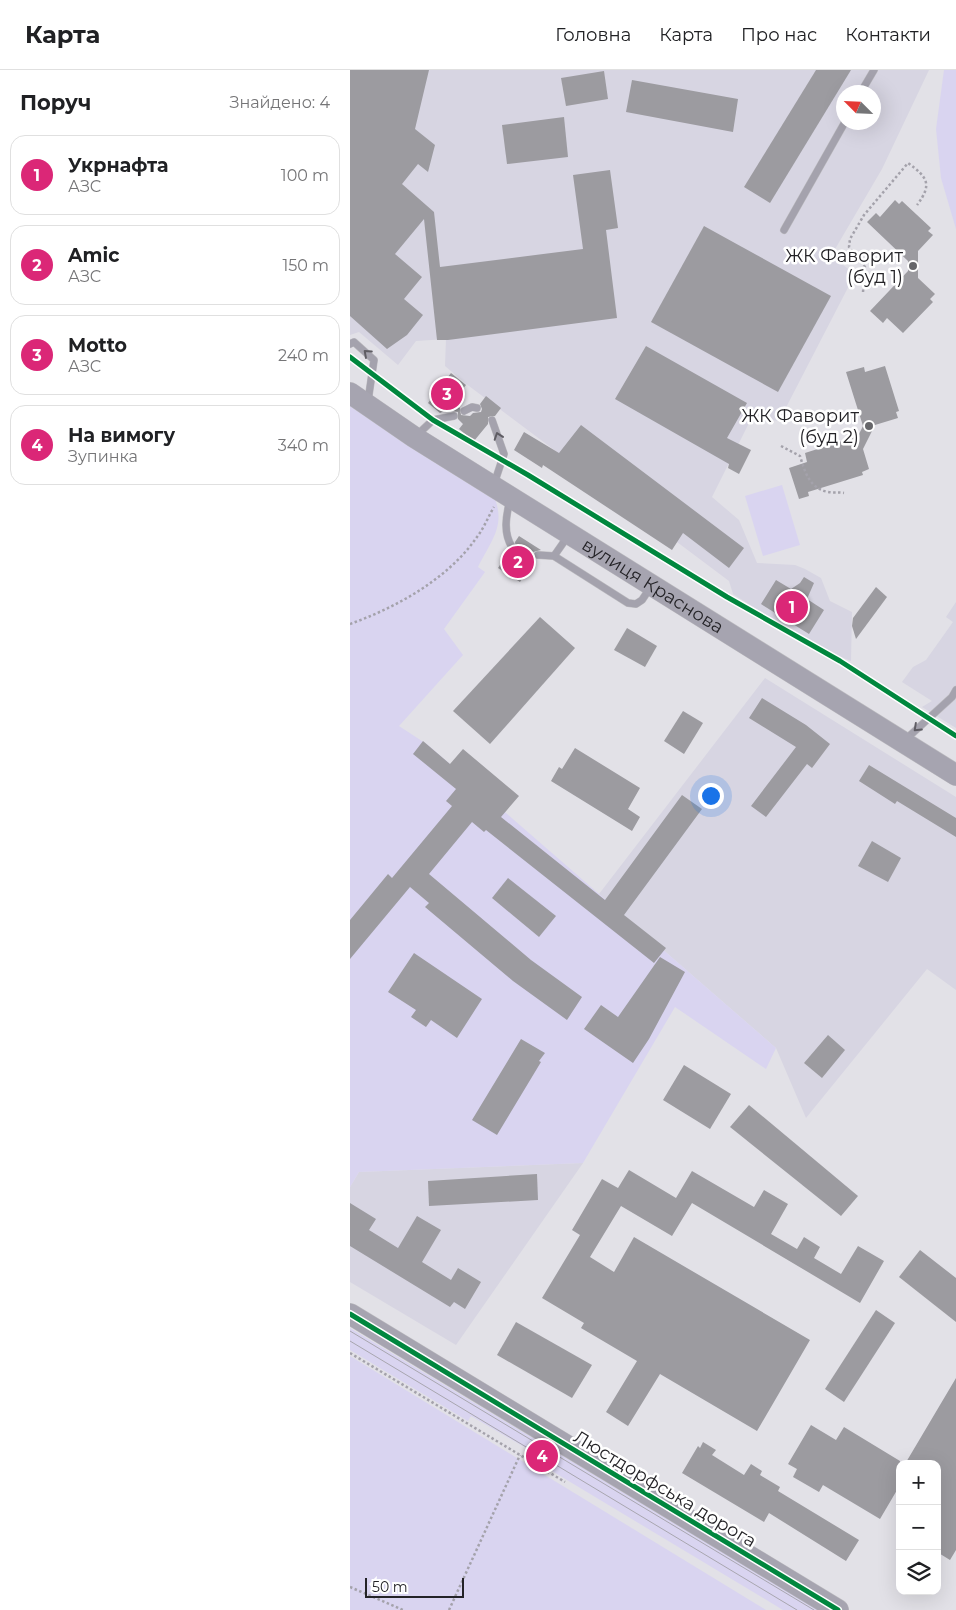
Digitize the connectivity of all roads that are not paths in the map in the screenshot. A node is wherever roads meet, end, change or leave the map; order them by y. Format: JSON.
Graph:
{"nodes":[{"id":1,"x":874,"y":70,"type":"edge"},
{"id":2,"x":866,"y":85,"type":"edge"},
{"id":3,"x":840,"y":130,"type":"edge"},
{"id":4,"x":784,"y":230,"type":"dead end"},
{"id":5,"x":350,"y":344,"type":"edge"},
{"id":6,"x":350,"y":393,"type":"edge"},
{"id":7,"x":368,"y":406,"type":"junction"},
{"id":8,"x":477,"y":408,"type":"dead end"},
{"id":9,"x":464,"y":411,"type":"dead end"},
{"id":10,"x":454,"y":416,"type":"dead end"},
{"id":11,"x":492,"y":420,"type":"dead end"},
{"id":12,"x":414,"y":437,"type":"junction"},
{"id":13,"x":499,"y":497,"type":"junction"},
{"id":14,"x":570,"y":534,"type":"junction"},
{"id":15,"x":512,"y":547,"type":"dead end"},
{"id":16,"x":538,"y":555,"type":"dead end"},
{"id":17,"x":554,"y":556,"type":"junction"},
{"id":18,"x":652,"y":585,"type":"junction"},
{"id":19,"x":956,"y":690,"type":"edge"},
{"id":20,"x":949,"y":700,"type":"junction"},
{"id":21,"x":956,"y":705,"type":"edge"},
{"id":22,"x":903,"y":742,"type":"junction"},
{"id":23,"x":956,"y":775,"type":"edge"},
{"id":24,"x":350,"y":1314,"type":"edge"},
{"id":25,"x":838,"y":1610,"type":"edge"}],
"edges":[{"from":1,"to":2,"type":"lane"},
{"from":3,"to":4,"type":"lane"},
{"from":7,"to":5,"type":"lane","one_way":true},
{"from":6,"to":7,"type":"main road","name":"вулиця Краснова"},
{"from":7,"to":12,"type":"main road","name":"вулиця Краснова"},
{"from":8,"to":9,"type":"lane"},
{"from":10,"to":12,"type":"lane"},
{"from":13,"to":11,"type":"lane","one_way":true},
{"from":12,"to":13,"type":"main road","name":"вулиця Краснова"},
{"from":13,"to":14,"type":"main road","name":"вулиця Краснова"},
{"from":13,"to":15,"type":"lane"},
{"from":14,"to":17,"type":"lane"},
{"from":14,"to":18,"type":"main road","name":"вулиця Краснова"},
{"from":16,"to":17,"type":"lane"},
{"from":17,"to":18,"type":"lane"},
{"from":18,"to":22,"type":"main road","name":"вулиця Краснова"},
{"from":19,"to":20,"type":"lane"},
{"from":20,"to":21,"type":"lane"},
{"from":20,"to":22,"type":"lane","one_way":true},
{"from":22,"to":23,"type":"main road","name":"вулиця Краснова"},
{"from":24,"to":25,"type":"main road","name":"Люстдорфська дорога"}]}
